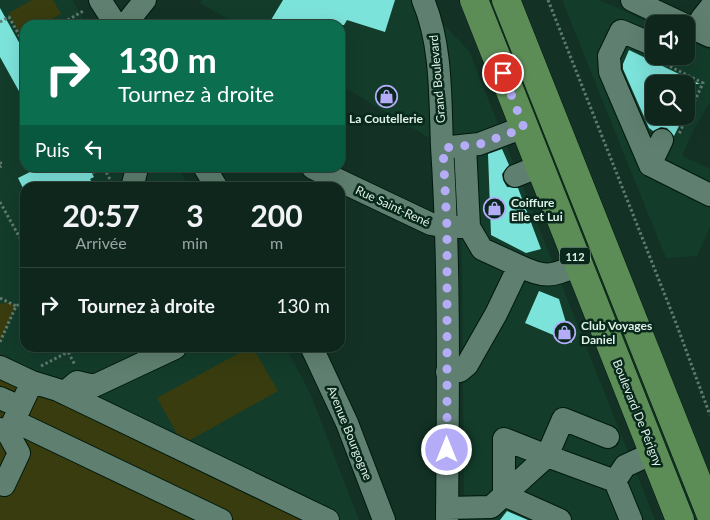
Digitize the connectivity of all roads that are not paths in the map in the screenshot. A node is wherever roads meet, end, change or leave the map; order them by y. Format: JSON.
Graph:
{"nodes":[{"id":1,"x":145,"y":0,"type":"edge"},
{"id":2,"x":423,"y":0,"type":"edge"},
{"id":3,"x":474,"y":0,"type":"edge"},
{"id":4,"x":632,"y":0,"type":"edge"},
{"id":5,"x":510,"y":3,"type":"edge"},
{"id":6,"x":93,"y":5,"type":"edge"},
{"id":7,"x":710,"y":8,"type":"edge"},
{"id":8,"x":663,"y":15,"type":"edge"},
{"id":9,"x":110,"y":20,"type":"edge"},
{"id":10,"x":131,"y":20,"type":"edge"},
{"id":11,"x":695,"y":21,"type":"edge"},
{"id":12,"x":645,"y":47,"type":"edge"},
{"id":13,"x":524,"y":128,"type":"junction"},
{"id":14,"x":669,"y":139,"type":"road end"},
{"id":15,"x":465,"y":146,"type":"junction"},
{"id":16,"x":443,"y":148,"type":"junction"},
{"id":17,"x":650,"y":165,"type":"junction"},
{"id":18,"x":321,"y":172,"type":"edge"},
{"id":19,"x":342,"y":182,"type":"edge"},
{"id":20,"x":345,"y":183,"type":"edge"},
{"id":21,"x":710,"y":195,"type":"edge"},
{"id":22,"x":458,"y":227,"type":"junction"},
{"id":23,"x":519,"y":266,"type":"junction"},
{"id":24,"x":579,"y":266,"type":"junction"},
{"id":25,"x":166,"y":352,"type":"edge"},
{"id":26,"x":314,"y":352,"type":"edge"},
{"id":27,"x":0,"y":367,"type":"edge"},
{"id":28,"x":447,"y":372,"type":"junction"},
{"id":29,"x":34,"y":374,"type":"junction"},
{"id":30,"x":64,"y":393,"type":"junction"},
{"id":31,"x":0,"y":398,"type":"edge"},
{"id":32,"x":11,"y":423,"type":"edge"},
{"id":33,"x":608,"y":437,"type":"dead end"},
{"id":34,"x":654,"y":453,"type":"junction"},
{"id":35,"x":547,"y":456,"type":"junction"},
{"id":36,"x":615,"y":482,"type":"junction"},
{"id":37,"x":1,"y":487,"type":"edge"},
{"id":38,"x":504,"y":495,"type":"junction"},
{"id":39,"x":710,"y":513,"type":"edge"},
{"id":40,"x":447,"y":514,"type":"edge"},
{"id":41,"x":221,"y":520,"type":"edge"},
{"id":42,"x":328,"y":520,"type":"edge"},
{"id":43,"x":384,"y":520,"type":"edge"},
{"id":44,"x":560,"y":520,"type":"edge"},
{"id":45,"x":631,"y":520,"type":"edge"},
{"id":46,"x":680,"y":520,"type":"edge"}],
"edges":[{"from":1,"to":10,"type":"street"},
{"from":2,"to":16,"type":"street","name":"Grand Boulevard"},
{"from":3,"to":13,"type":"main road","name":"Boulevard De Périgny","number":"112"},
{"from":4,"to":8,"type":"street"},
{"from":5,"to":39,"type":"main road","number":"112"},
{"from":6,"to":9,"type":"street"},
{"from":7,"to":11,"type":"street"},
{"from":12,"to":17,"type":"street"},
{"from":13,"to":15,"type":"street"},
{"from":13,"to":24,"type":"main road","name":"Boulevard De Périgny","number":"112"},
{"from":14,"to":17,"type":"street"},
{"from":15,"to":16,"type":"street"},
{"from":15,"to":22,"type":"street"},
{"from":16,"to":22,"type":"street","name":"Grand Boulevard"},
{"from":17,"to":21,"type":"street"},
{"from":18,"to":19,"type":"street","name":"Rue Saint-René"},
{"from":20,"to":22,"type":"street","name":"Rue Saint-René"},
{"from":22,"to":23,"type":"street"},
{"from":22,"to":28,"type":"street","name":"Grand Boulevard"},
{"from":23,"to":24,"type":"street"},
{"from":23,"to":28,"type":"street"},
{"from":24,"to":34,"type":"main road","name":"Boulevard De Périgny","number":"112"},
{"from":25,"to":30,"type":"street"},
{"from":26,"to":43,"type":"street","name":"Avenue Bourgogne"},
{"from":27,"to":29,"type":"street"},
{"from":28,"to":40,"type":"street","name":"Grand Boulevard"},
{"from":29,"to":30,"type":"street"},
{"from":29,"to":32,"type":"street"},
{"from":30,"to":42,"type":"street"},
{"from":31,"to":32,"type":"street"},
{"from":32,"to":37,"type":"street"},
{"from":32,"to":41,"type":"street"},
{"from":33,"to":35,"type":"street"},
{"from":34,"to":36,"type":"street"},
{"from":34,"to":46,"type":"main road","name":"Boulevard De Périgny","number":"112"},
{"from":35,"to":36,"type":"street"},
{"from":35,"to":38,"type":"street"},
{"from":35,"to":38,"type":"street"},
{"from":36,"to":45,"type":"street"},
{"from":38,"to":40,"type":"street"},
{"from":38,"to":44,"type":"street"}]}
